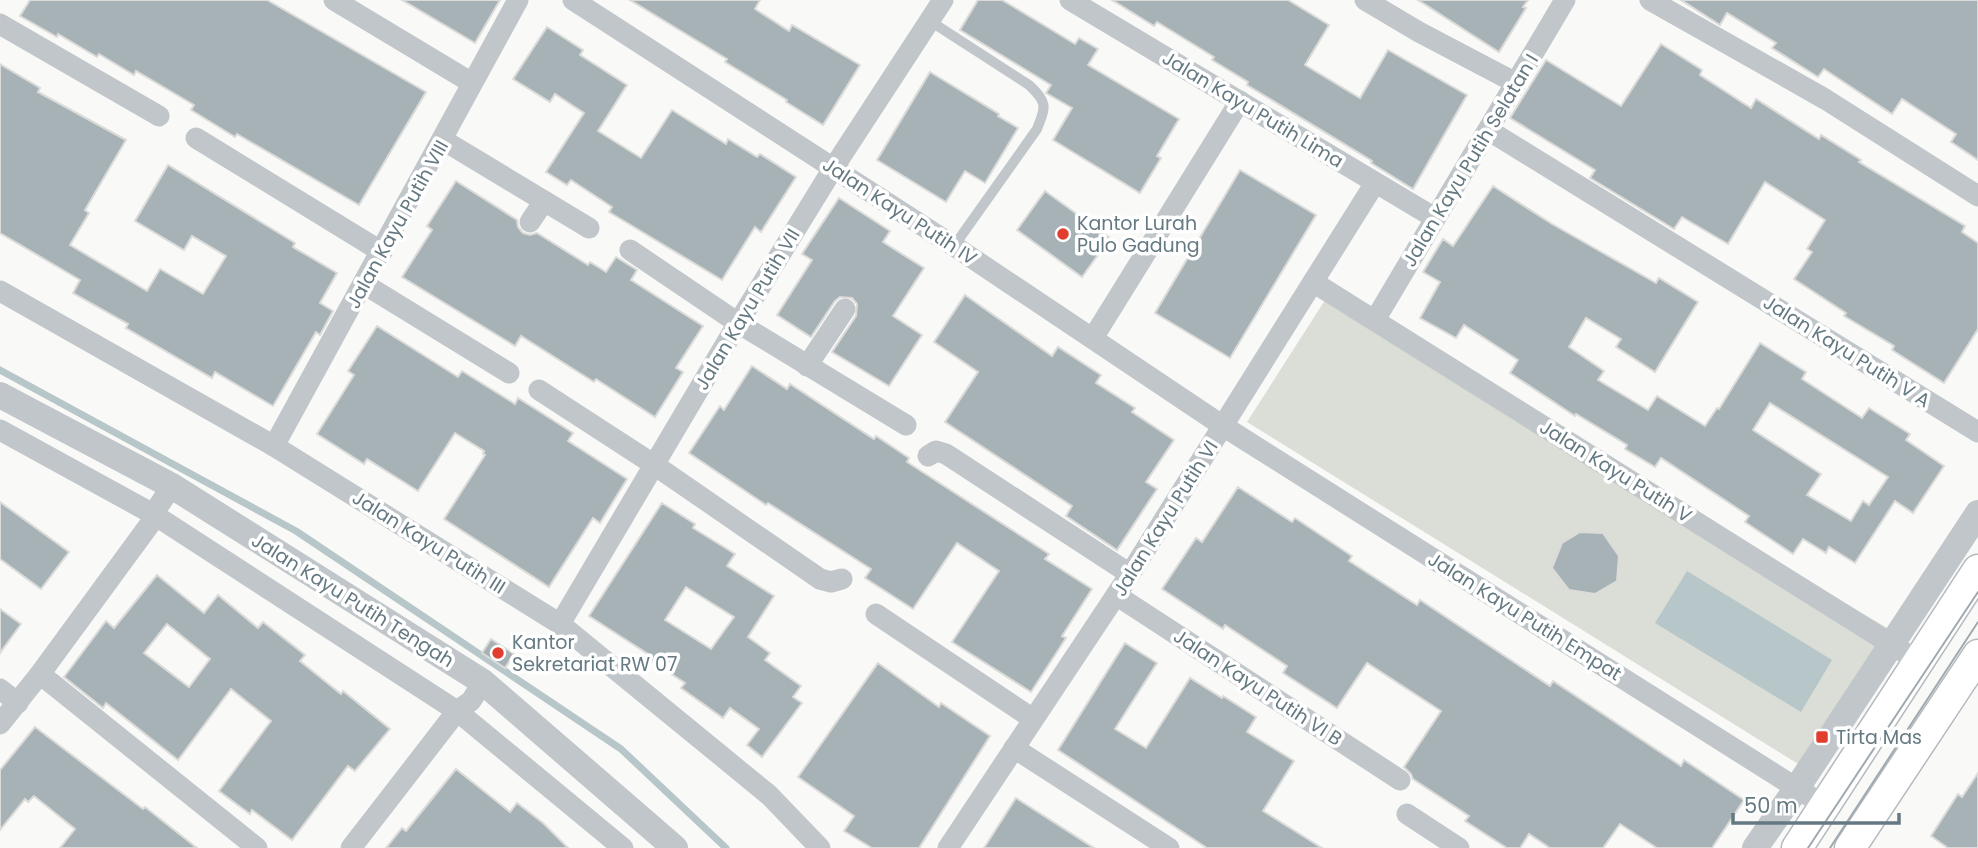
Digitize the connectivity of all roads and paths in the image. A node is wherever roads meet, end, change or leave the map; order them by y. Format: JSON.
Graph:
{"nodes":[{"id":1,"x":334,"y":0,"type":"edge"},
{"id":2,"x":518,"y":0,"type":"edge"},
{"id":3,"x":573,"y":0,"type":"edge"},
{"id":4,"x":943,"y":0,"type":"edge"},
{"id":5,"x":1070,"y":0,"type":"edge"},
{"id":6,"x":1365,"y":0,"type":"edge"},
{"id":7,"x":1565,"y":0,"type":"edge"},
{"id":8,"x":1650,"y":0,"type":"edge"},
{"id":9,"x":930,"y":20,"type":"junction"},
{"id":10,"x":0,"y":23,"type":"edge"},
{"id":11,"x":472,"y":83,"type":"junction"},
{"id":12,"x":1516,"y":83,"type":"junction"},
{"id":13,"x":1240,"y":101,"type":"junction"},
{"id":14,"x":159,"y":116,"type":"dead end"},
{"id":15,"x":1488,"y":130,"type":"junction"},
{"id":16,"x":196,"y":138,"type":"dead end"},
{"id":17,"x":443,"y":140,"type":"junction"},
{"id":18,"x":834,"y":167,"type":"junction"},
{"id":19,"x":1375,"y":183,"type":"junction"},
{"id":20,"x":1978,"y":196,"type":"edge"},
{"id":21,"x":544,"y":201,"type":"junction"},
{"id":22,"x":1435,"y":218,"type":"junction"},
{"id":23,"x":530,"y":222,"type":"dead end"},
{"id":24,"x":589,"y":228,"type":"dead end"},
{"id":25,"x":954,"y":246,"type":"junction"},
{"id":26,"x":630,"y":250,"type":"dead end"},
{"id":27,"x":382,"y":251,"type":"junction"},
{"id":28,"x":1313,"y":282,"type":"junction"},
{"id":29,"x":364,"y":284,"type":"junction"},
{"id":30,"x":0,"y":290,"type":"edge"},
{"id":31,"x":845,"y":309,"type":"dead end"},
{"id":32,"x":1375,"y":320,"type":"junction"},
{"id":33,"x":738,"y":323,"type":"junction"},
{"id":34,"x":1093,"y":338,"type":"junction"},
{"id":35,"x":807,"y":366,"type":"junction"},
{"id":36,"x":509,"y":373,"type":"dead end"},
{"id":37,"x":539,"y":390,"type":"dead end"},
{"id":38,"x":0,"y":395,"type":"edge"},
{"id":39,"x":906,"y":425,"type":"dead end"},
{"id":40,"x":1223,"y":426,"type":"junction"},
{"id":41,"x":0,"y":430,"type":"edge"},
{"id":42,"x":1978,"y":432,"type":"edge"},
{"id":43,"x":274,"y":446,"type":"junction"},
{"id":44,"x":928,"y":456,"type":"dead end"},
{"id":45,"x":653,"y":464,"type":"junction"},
{"id":46,"x":176,"y":489,"type":"junction"},
{"id":47,"x":1978,"y":513,"type":"edge"},
{"id":48,"x":155,"y":519,"type":"junction"},
{"id":49,"x":1978,"y":570,"type":"edge"},
{"id":50,"x":1130,"y":574,"type":"junction"},
{"id":51,"x":842,"y":579,"type":"dead end"},
{"id":52,"x":1116,"y":595,"type":"junction"},
{"id":53,"x":876,"y":614,"type":"dead end"},
{"id":54,"x":560,"y":624,"type":"junction"},
{"id":55,"x":1892,"y":645,"type":"junction"},
{"id":56,"x":1978,"y":655,"type":"edge"},
{"id":57,"x":1918,"y":661,"type":"junction"},
{"id":58,"x":40,"y":674,"type":"junction"},
{"id":59,"x":478,"y":679,"type":"junction"},
{"id":60,"x":0,"y":689,"type":"edge"},
{"id":61,"x":18,"y":703,"type":"junction"},
{"id":62,"x":457,"y":711,"type":"junction"},
{"id":63,"x":1033,"y":719,"type":"junction"},
{"id":64,"x":0,"y":724,"type":"edge"},
{"id":65,"x":1014,"y":748,"type":"junction"},
{"id":66,"x":1400,"y":780,"type":"dead end"},
{"id":67,"x":1797,"y":788,"type":"junction"},
{"id":68,"x":1825,"y":806,"type":"junction"},
{"id":69,"x":1407,"y":814,"type":"dead end"},
{"id":70,"x":257,"y":848,"type":"edge"},
{"id":71,"x":351,"y":848,"type":"edge"},
{"id":72,"x":623,"y":848,"type":"edge"},
{"id":73,"x":675,"y":848,"type":"edge"},
{"id":74,"x":820,"y":848,"type":"edge"},
{"id":75,"x":948,"y":848,"type":"edge"},
{"id":76,"x":1169,"y":848,"type":"edge"},
{"id":77,"x":1459,"y":848,"type":"edge"},
{"id":78,"x":1755,"y":848,"type":"edge"},
{"id":79,"x":1797,"y":848,"type":"edge"},
{"id":80,"x":1850,"y":848,"type":"edge"}],
"edges":[{"from":1,"to":11,"type":"street"},
{"from":2,"to":11,"type":"street","name":"Jalan Kayu Putih VIII"},
{"from":3,"to":18,"type":"street","name":"Jalan Kayu Putih IV"},
{"from":4,"to":9,"type":"street","name":"Jalan Kayu Putih VII"},
{"from":5,"to":13,"type":"street","name":"Jalan Kayu Putih Lima"},
{"from":6,"to":12,"type":"street"},
{"from":7,"to":12,"type":"street","name":"Jalan Kayu Putih Selatan I"},
{"from":8,"to":20,"type":"street"},
{"from":9,"to":18,"type":"street","name":"Jalan Kayu Putih VII"},
{"from":9,"to":25,"type":"lane"},
{"from":10,"to":14,"type":"street"},
{"from":11,"to":17,"type":"street","name":"Jalan Kayu Putih VIII"},
{"from":12,"to":15,"type":"street","name":"Jalan Kayu Putih Selatan I"},
{"from":13,"to":19,"type":"street","name":"Jalan Kayu Putih Lima"},
{"from":13,"to":34,"type":"street"},
{"from":15,"to":22,"type":"street","name":"Jalan Kayu Putih Selatan I"},
{"from":15,"to":42,"type":"street","name":"Jalan Kayu Putih V A"},
{"from":16,"to":27,"type":"street"},
{"from":17,"to":21,"type":"street"},
{"from":17,"to":27,"type":"street","name":"Jalan Kayu Putih VIII"},
{"from":18,"to":25,"type":"street","name":"Jalan Kayu Putih IV"},
{"from":18,"to":33,"type":"street","name":"Jalan Kayu Putih VII"},
{"from":19,"to":22,"type":"street","name":"Jalan Kayu Putih Lima"},
{"from":19,"to":28,"type":"street","name":"Jalan Kayu Putih VI"},
{"from":21,"to":23,"type":"street"},
{"from":21,"to":24,"type":"street"},
{"from":22,"to":32,"type":"street","name":"Jalan Kayu Putih Selatan I"},
{"from":25,"to":34,"type":"street","name":"Jalan Kayu Putih IV"},
{"from":26,"to":33,"type":"street"},
{"from":27,"to":29,"type":"street","name":"Jalan Kayu Putih VIII"},
{"from":28,"to":32,"type":"street","name":"Jalan Kayu Putih V"},
{"from":28,"to":40,"type":"street","name":"Jalan Kayu Putih VI"},
{"from":29,"to":36,"type":"street"},
{"from":29,"to":43,"type":"street","name":"Jalan Kayu Putih VIII"},
{"from":30,"to":43,"type":"street","name":"Jalan Kayu Putih III"},
{"from":31,"to":35,"type":"street"},
{"from":32,"to":55,"type":"street","name":"Jalan Kayu Putih V"},
{"from":33,"to":35,"type":"street"},
{"from":33,"to":45,"type":"street","name":"Jalan Kayu Putih VII"},
{"from":34,"to":40,"type":"street","name":"Jalan Kayu Putih IV"},
{"from":35,"to":39,"type":"street"},
{"from":37,"to":45,"type":"street"},
{"from":38,"to":46,"type":"street","name":"Jalan Kayu Putih Tengah"},
{"from":40,"to":50,"type":"street","name":"Jalan Kayu Putih VI"},
{"from":40,"to":67,"type":"street","name":"Jalan Kayu Putih Empat"},
{"from":41,"to":48,"type":"street","name":"Jalan Kayu Putih Tengah"},
{"from":43,"to":54,"type":"street","name":"Jalan Kayu Putih III"},
{"from":44,"to":50,"type":"street"},
{"from":45,"to":51,"type":"street"},
{"from":45,"to":54,"type":"street","name":"Jalan Kayu Putih VII"},
{"from":46,"to":48,"type":"street"},
{"from":46,"to":59,"type":"street","name":"Jalan Kayu Putih Tengah"},
{"from":47,"to":55,"type":"street"},
{"from":48,"to":58,"type":"street"},
{"from":48,"to":62,"type":"street","name":"Jalan Kayu Putih Tengah"},
{"from":49,"to":57,"type":"main road"},
{"from":50,"to":52,"type":"street","name":"Jalan Kayu Putih VI"},
{"from":52,"to":63,"type":"street","name":"Jalan Kayu Putih VI"},
{"from":52,"to":66,"type":"street","name":"Jalan Kayu Putih VI B"},
{"from":53,"to":63,"type":"street"},
{"from":54,"to":74,"type":"street","name":"Jalan Kayu Putih III"},
{"from":55,"to":57,"type":"street","name":"Jalan Kayu Putih V"},
{"from":55,"to":67,"type":"street"},
{"from":56,"to":80,"type":"main road"},
{"from":57,"to":68,"type":"main road"},
{"from":58,"to":61,"type":"street"},
{"from":58,"to":70,"type":"street"},
{"from":59,"to":62,"type":"street"},
{"from":59,"to":73,"type":"street","name":"Jalan Kayu Putih Tengah"},
{"from":60,"to":61,"type":"street"},
{"from":61,"to":64,"type":"street"},
{"from":62,"to":71,"type":"street"},
{"from":62,"to":72,"type":"street","name":"Jalan Kayu Putih Tengah"},
{"from":63,"to":65,"type":"street","name":"Jalan Kayu Putih VI"},
{"from":65,"to":75,"type":"street","name":"Jalan Kayu Putih VI"},
{"from":65,"to":76,"type":"street"},
{"from":67,"to":68,"type":"street","name":"Jalan Kayu Putih Empat"},
{"from":67,"to":78,"type":"street"},
{"from":68,"to":79,"type":"main road"},
{"from":69,"to":77,"type":"street"}]}
